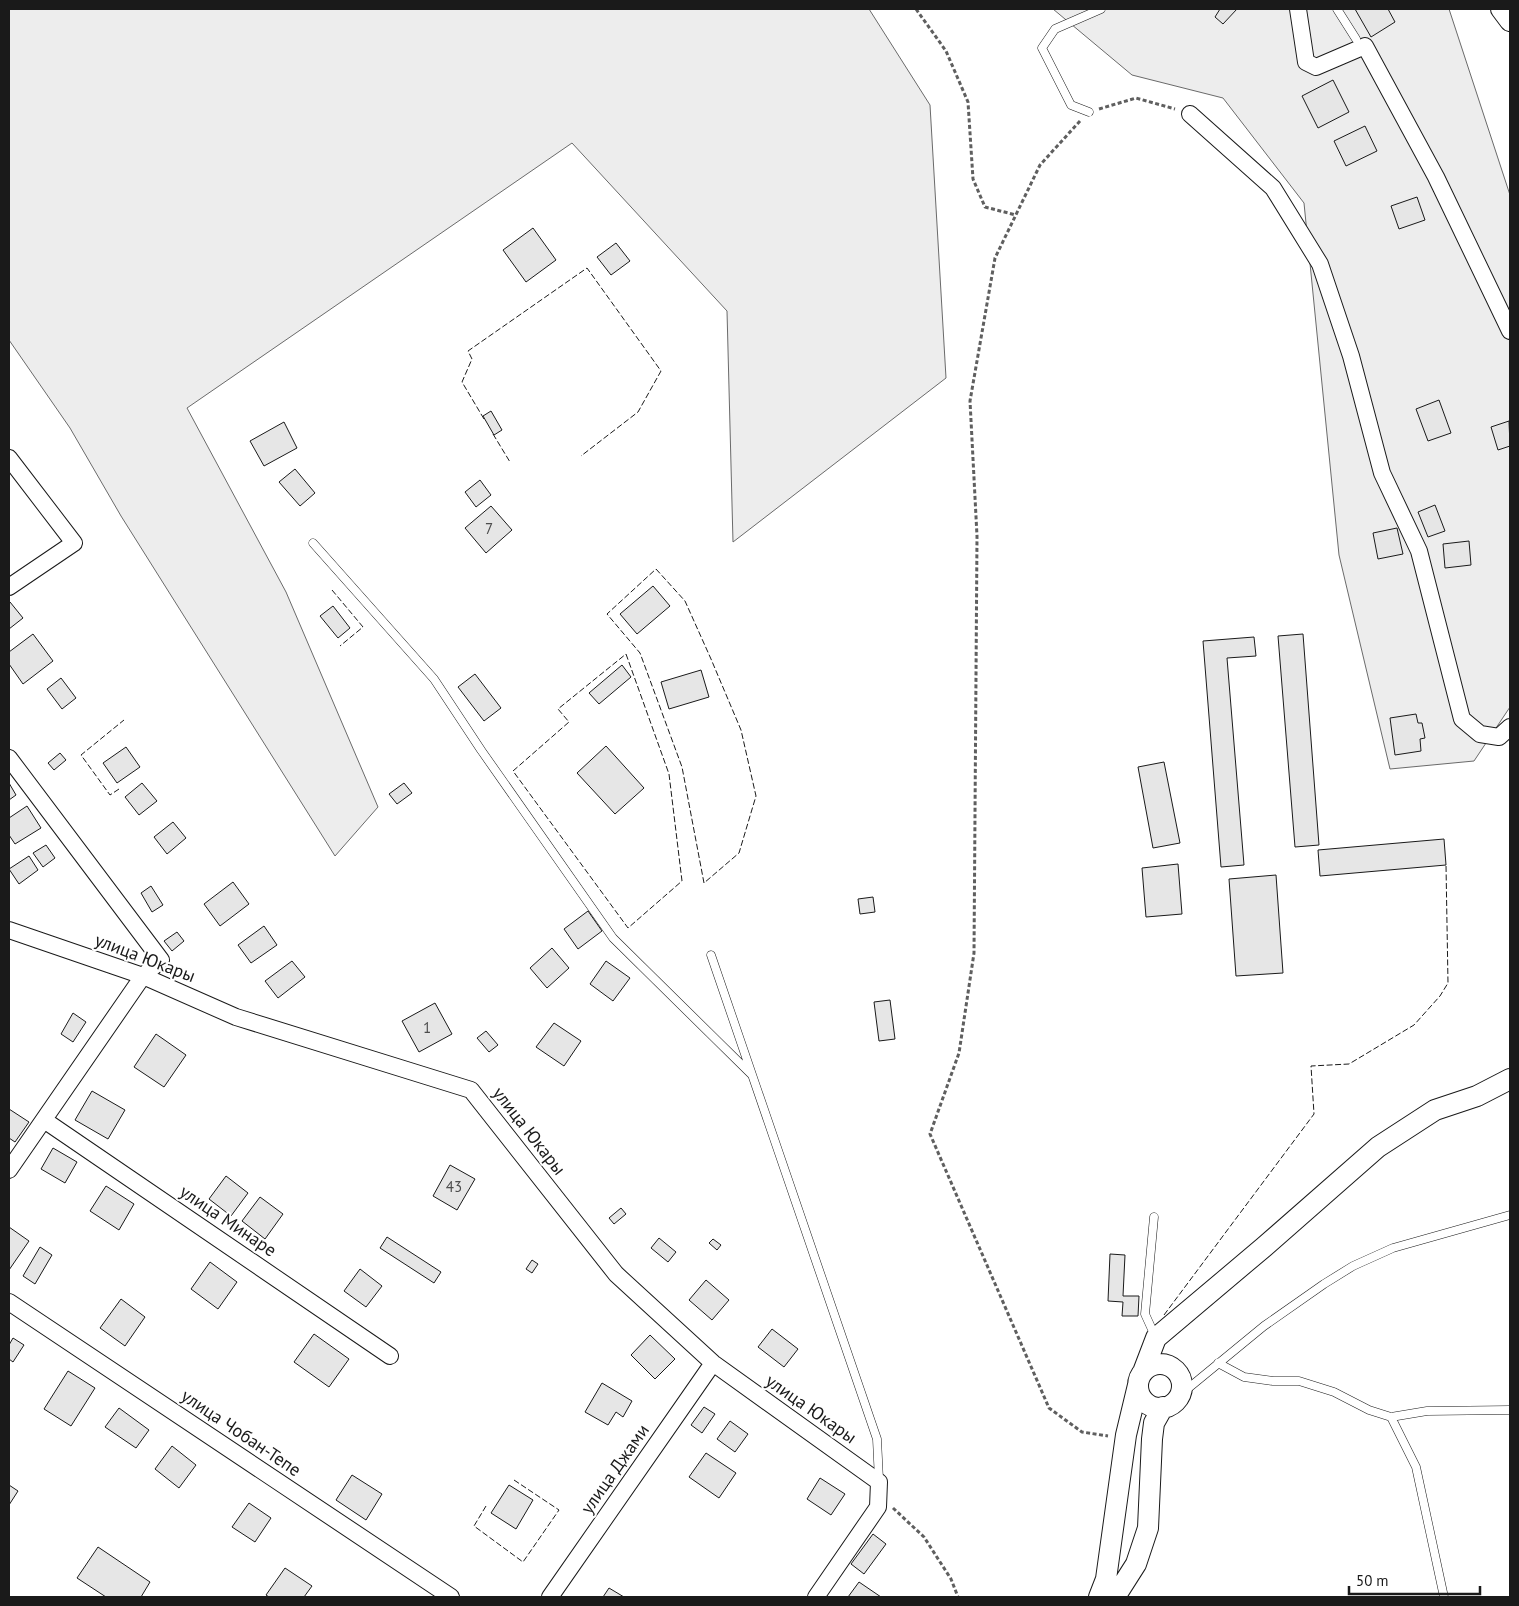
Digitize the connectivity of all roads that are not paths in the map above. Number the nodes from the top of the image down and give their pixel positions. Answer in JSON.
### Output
{"nodes":[{"id":1,"x":1101,"y":9,"type":"edge"},
{"id":2,"x":1298,"y":9,"type":"edge"},
{"id":3,"x":1337,"y":9,"type":"edge"},
{"id":4,"x":1501,"y":9,"type":"edge"},
{"id":5,"x":1510,"y":21,"type":"edge"},
{"id":6,"x":1356,"y":39,"type":"dead end"},
{"id":7,"x":1089,"y":112,"type":"road end"},
{"id":8,"x":1190,"y":114,"type":"road end"},
{"id":9,"x":1510,"y":332,"type":"edge"},
{"id":10,"x":9,"y":458,"type":"edge"},
{"id":11,"x":313,"y":543,"type":"dead end"},
{"id":12,"x":9,"y":587,"type":"edge"},
{"id":13,"x":1510,"y":728,"type":"edge"},
{"id":14,"x":9,"y":758,"type":"edge"},
{"id":15,"x":9,"y":930,"type":"edge"},
{"id":16,"x":711,"y":955,"type":"dead end"},
{"id":17,"x":143,"y":976,"type":"junction"},
{"id":18,"x":752,"y":1075,"type":"junction"},
{"id":19,"x":1510,"y":1079,"type":"edge"},
{"id":20,"x":44,"y":1120,"type":"junction"},
{"id":21,"x":9,"y":1170,"type":"edge"},
{"id":22,"x":1510,"y":1215,"type":"edge"},
{"id":23,"x":1154,"y":1217,"type":"dead end"},
{"id":24,"x":9,"y":1302,"type":"edge"},
{"id":25,"x":1156,"y":1338,"type":"junction"},
{"id":26,"x":390,"y":1356,"type":"dead end"},
{"id":27,"x":1218,"y":1363,"type":"junction"},
{"id":28,"x":713,"y":1364,"type":"junction"},
{"id":29,"x":1179,"y":1374,"type":"junction"},
{"id":30,"x":1141,"y":1379,"type":"junction"},
{"id":31,"x":1180,"y":1394,"type":"junction"},
{"id":32,"x":1162,"y":1407,"type":"junction"},
{"id":33,"x":1510,"y":1410,"type":"edge"},
{"id":34,"x":1392,"y":1417,"type":"junction"},
{"id":35,"x":879,"y":1495,"type":"junction"},
{"id":36,"x":451,"y":1597,"type":"edge"},
{"id":37,"x":550,"y":1597,"type":"edge"},
{"id":38,"x":816,"y":1597,"type":"edge"},
{"id":39,"x":1099,"y":1597,"type":"edge"},
{"id":40,"x":1114,"y":1597,"type":"edge"},
{"id":41,"x":1444,"y":1597,"type":"edge"}],
"edges":[{"from":1,"to":7,"type":"lane"},
{"from":2,"to":9,"type":"street"},
{"from":3,"to":6,"type":"lane"},
{"from":4,"to":5,"type":"street"},
{"from":8,"to":13,"type":"street"},
{"from":10,"to":12,"type":"street"},
{"from":11,"to":18,"type":"lane"},
{"from":14,"to":17,"type":"street"},
{"from":15,"to":17,"type":"street","name":"улица Юкары"},
{"from":16,"to":18,"type":"lane"},
{"from":17,"to":20,"type":"street"},
{"from":17,"to":28,"type":"street","name":"улица Юкары"},
{"from":18,"to":35,"type":"lane"},
{"from":19,"to":25,"type":"street"},
{"from":20,"to":21,"type":"street"},
{"from":20,"to":26,"type":"street","name":"улица Минаре"},
{"from":22,"to":27,"type":"lane"},
{"from":23,"to":25,"type":"lane"},
{"from":24,"to":36,"type":"street","name":"улица Чобан-Тепе"},
{"from":25,"to":29,"type":"street"},
{"from":25,"to":30,"type":"street"},
{"from":27,"to":31,"type":"lane"},
{"from":27,"to":34,"type":"lane"},
{"from":28,"to":35,"type":"street","name":"улица Юкары"},
{"from":28,"to":37,"type":"street","name":"улица Джами"},
{"from":29,"to":30,"type":"street"},
{"from":29,"to":31,"type":"street"},
{"from":30,"to":32,"type":"street"},
{"from":30,"to":39,"type":"street"},
{"from":31,"to":32,"type":"street"},
{"from":32,"to":40,"type":"street"},
{"from":33,"to":34,"type":"lane"},
{"from":34,"to":41,"type":"lane"},
{"from":35,"to":38,"type":"street"}]}
